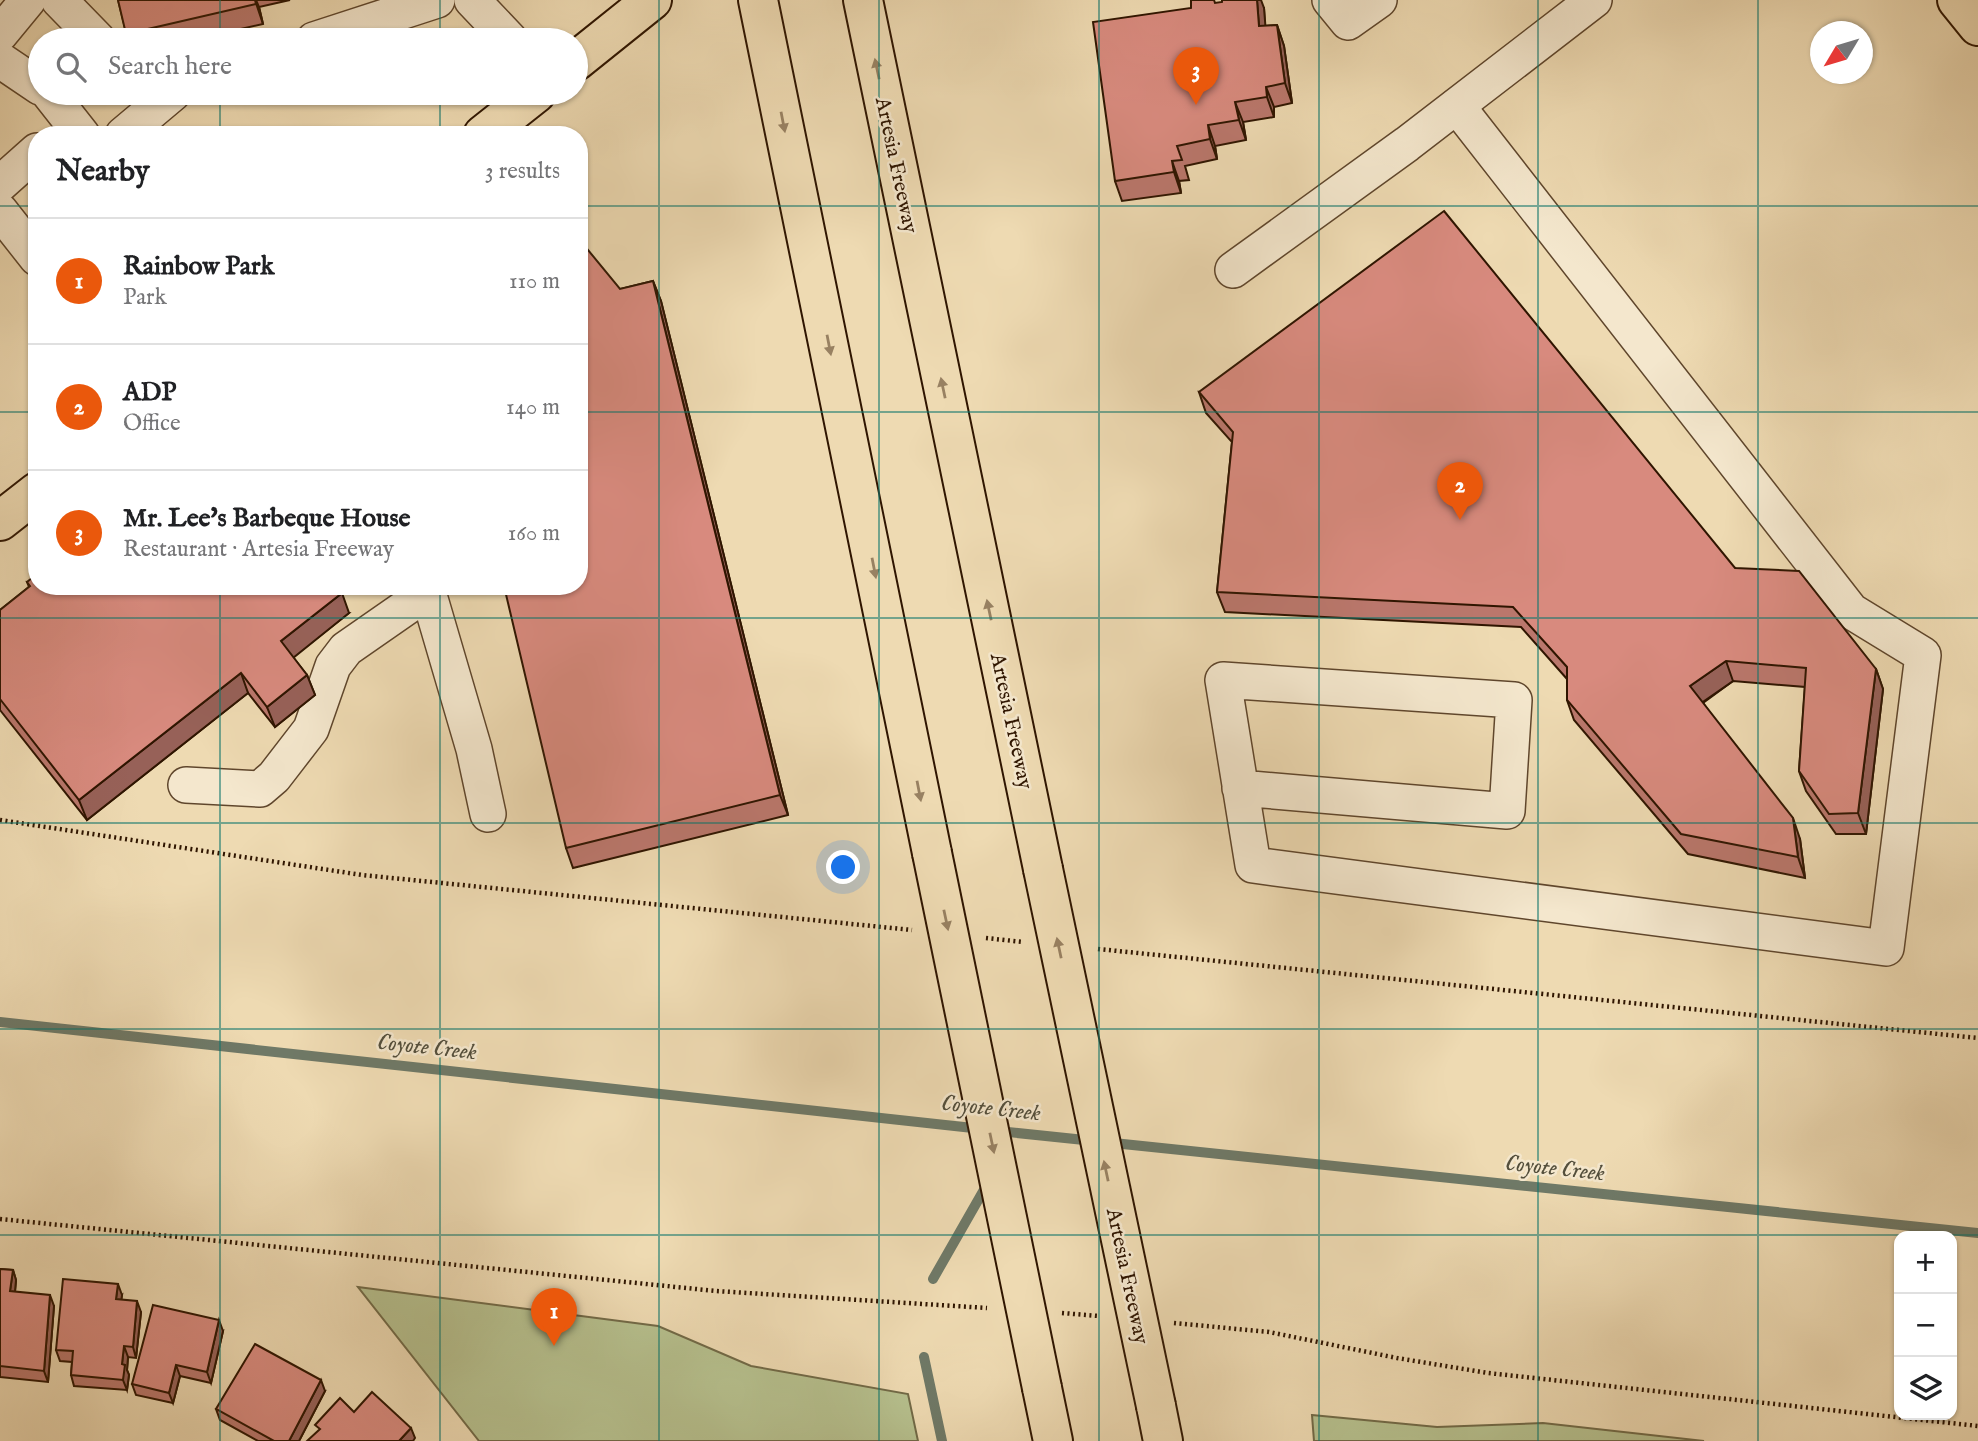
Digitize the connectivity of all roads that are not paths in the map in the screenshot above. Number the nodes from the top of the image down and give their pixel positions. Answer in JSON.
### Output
{"nodes":[{"id":1,"x":28,"y":0,"type":"edge"},
{"id":2,"x":59,"y":0,"type":"edge"},
{"id":3,"x":436,"y":0,"type":"edge"},
{"id":4,"x":652,"y":0,"type":"edge"},
{"id":5,"x":758,"y":0,"type":"edge"},
{"id":6,"x":863,"y":0,"type":"edge"},
{"id":7,"x":1330,"y":0,"type":"edge"},
{"id":8,"x":1379,"y":0,"type":"edge"},
{"id":9,"x":1594,"y":0,"type":"edge"},
{"id":10,"x":1957,"y":0,"type":"edge"},
{"id":11,"x":485,"y":4,"type":"edge"},
{"id":12,"x":1978,"y":26,"type":"edge"},
{"id":13,"x":86,"y":28,"type":"edge"},
{"id":14,"x":351,"y":28,"type":"edge"},
{"id":15,"x":502,"y":28,"type":"edge"},
{"id":16,"x":0,"y":34,"type":"edge"},
{"id":17,"x":588,"y":51,"type":"edge"},
{"id":18,"x":0,"y":60,"type":"edge"},
{"id":19,"x":28,"y":79,"type":"edge"},
{"id":20,"x":56,"y":105,"type":"edge"},
{"id":21,"x":151,"y":105,"type":"edge"},
{"id":22,"x":521,"y":105,"type":"edge"},
{"id":23,"x":1457,"y":106,"type":"junction"},
{"id":24,"x":68,"y":126,"type":"edge"},
{"id":25,"x":132,"y":126,"type":"edge"},
{"id":26,"x":494,"y":126,"type":"edge"},
{"id":27,"x":28,"y":159,"type":"edge"},
{"id":28,"x":0,"y":184,"type":"edge"},
{"id":29,"x":0,"y":211,"type":"edge"},
{"id":30,"x":28,"y":247,"type":"edge"},
{"id":31,"x":1233,"y":270,"type":"dead end"},
{"id":32,"x":28,"y":499,"type":"edge"},
{"id":33,"x":0,"y":521,"type":"edge"},
{"id":34,"x":417,"y":595,"type":"edge"},
{"id":35,"x":427,"y":595,"type":"edge"},
{"id":36,"x":186,"y":785,"type":"dead end"},
{"id":37,"x":1240,"y":788,"type":"junction"},
{"id":38,"x":488,"y":814,"type":"dead end"},
{"id":39,"x":1159,"y":1423,"type":"edge"},
{"id":40,"x":1053,"y":1441,"type":"edge"}],
"edges":[{"from":1,"to":16,"type":"street"},
{"from":2,"to":13,"type":"street"},
{"from":3,"to":14,"type":"street"},
{"from":4,"to":17,"type":"main road"},
{"from":5,"to":40,"type":"main road","one_way":true,"bridge":true},
{"from":39,"to":6,"type":"main road","name":"Artesia Freeway","one_way":true,"bridge":true},
{"from":7,"to":8,"type":"street"},
{"from":9,"to":23,"type":"street"},
{"from":10,"to":12,"type":"main road"},
{"from":11,"to":15,"type":"street"},
{"from":18,"to":19,"type":"street"},
{"from":20,"to":24,"type":"street"},
{"from":21,"to":25,"type":"street"},
{"from":22,"to":26,"type":"main road"},
{"from":23,"to":31,"type":"street"},
{"from":23,"to":37,"type":"street"},
{"from":27,"to":28,"type":"street"},
{"from":29,"to":30,"type":"street"},
{"from":32,"to":33,"type":"main road"},
{"from":34,"to":36,"type":"street"},
{"from":35,"to":38,"type":"street"},
{"from":37,"to":37,"type":"street"}]}
